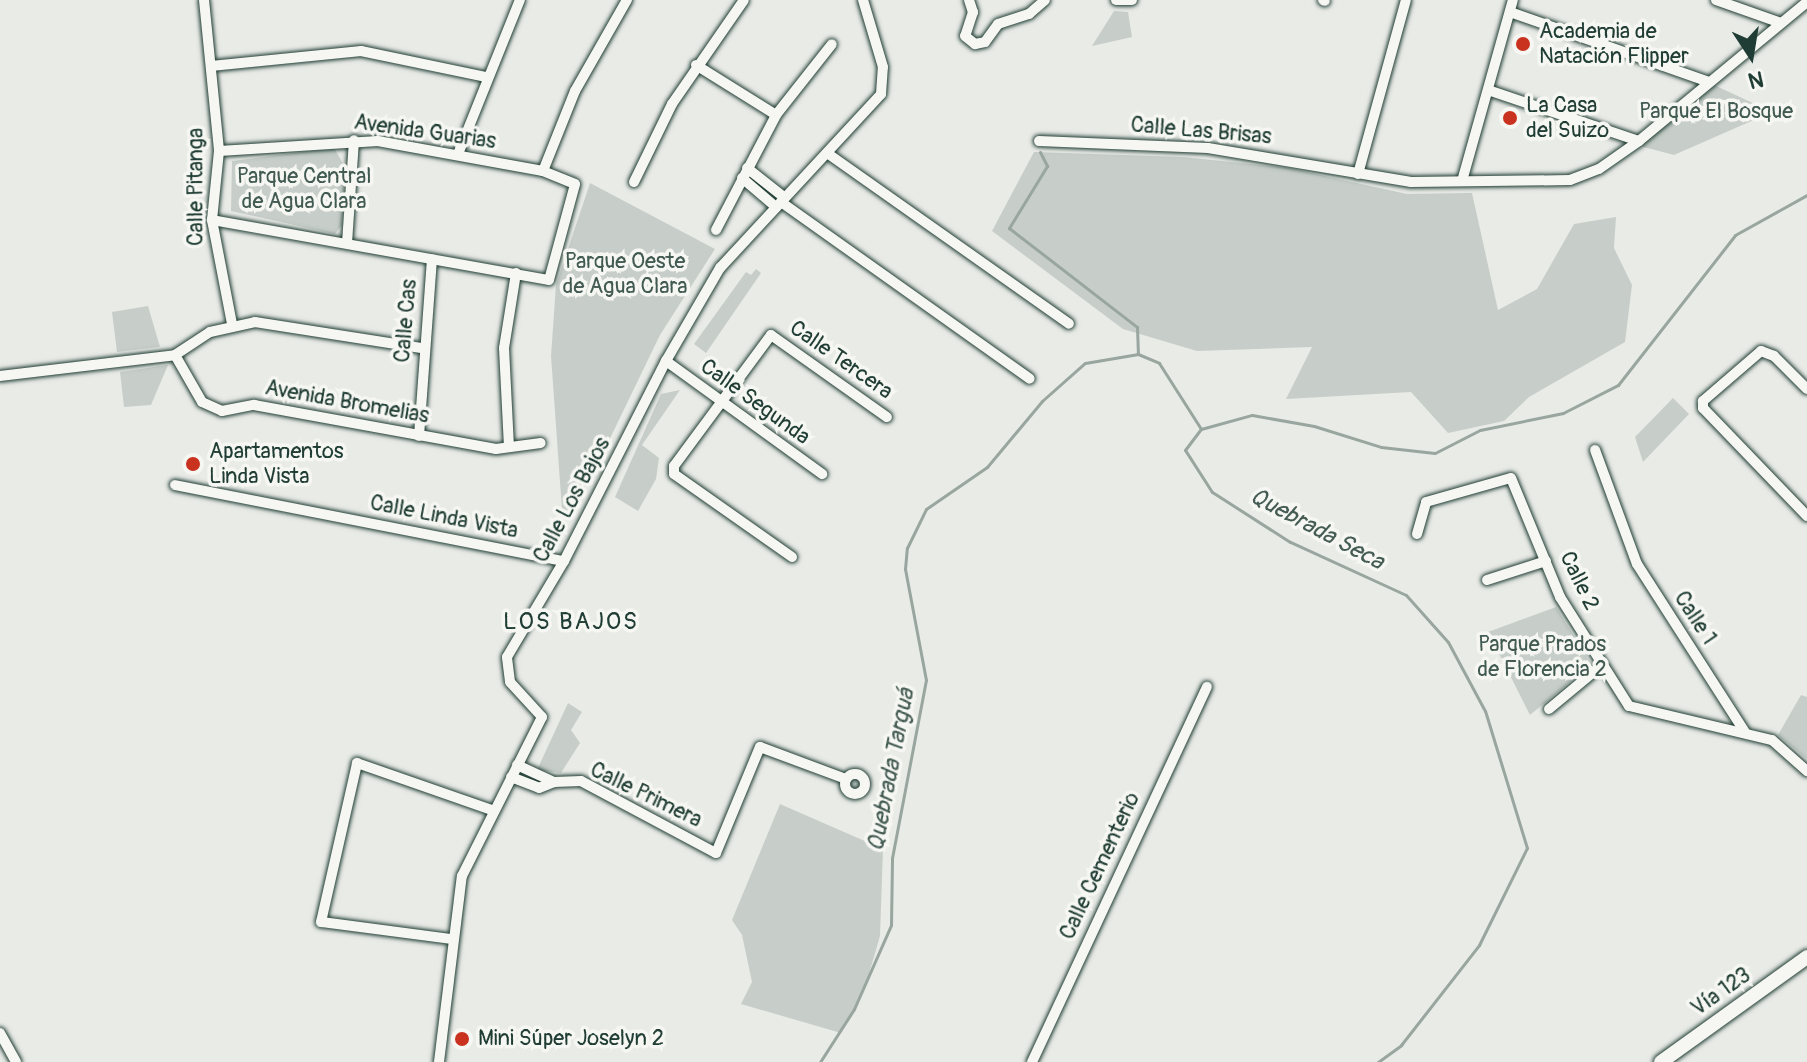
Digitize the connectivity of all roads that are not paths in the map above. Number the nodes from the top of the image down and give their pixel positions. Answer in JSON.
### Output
{"nodes":[{"id":1,"x":204,"y":0,"type":"edge"},
{"id":2,"x":519,"y":0,"type":"edge"},
{"id":3,"x":627,"y":0,"type":"edge"},
{"id":4,"x":744,"y":0,"type":"edge"},
{"id":5,"x":863,"y":0,"type":"edge"},
{"id":6,"x":969,"y":0,"type":"edge"},
{"id":7,"x":1045,"y":0,"type":"edge"},
{"id":8,"x":1116,"y":0,"type":"edge"},
{"id":9,"x":1132,"y":0,"type":"edge"},
{"id":10,"x":1406,"y":0,"type":"edge"},
{"id":11,"x":1513,"y":0,"type":"edge"},
{"id":12,"x":1716,"y":0,"type":"edge"},
{"id":13,"x":1807,"y":2,"type":"edge"},
{"id":14,"x":1510,"y":12,"type":"junction"},
{"id":15,"x":1781,"y":23,"type":"junction"},
{"id":16,"x":832,"y":44,"type":"dead end"},
{"id":17,"x":696,"y":65,"type":"junction"},
{"id":18,"x":211,"y":66,"type":"junction"},
{"id":19,"x":485,"y":77,"type":"junction"},
{"id":20,"x":1709,"y":82,"type":"junction"},
{"id":21,"x":1488,"y":90,"type":"junction"},
{"id":22,"x":776,"y":115,"type":"junction"},
{"id":23,"x":354,"y":140,"type":"junction"},
{"id":24,"x":1039,"y":141,"type":"dead end"},
{"id":25,"x":1639,"y":141,"type":"junction"},
{"id":26,"x":219,"y":151,"type":"junction"},
{"id":27,"x":827,"y":153,"type":"junction"},
{"id":28,"x":458,"y":154,"type":"junction"},
{"id":29,"x":543,"y":171,"type":"junction"},
{"id":30,"x":745,"y":173,"type":"junction"},
{"id":31,"x":1358,"y":174,"type":"junction"},
{"id":32,"x":1462,"y":181,"type":"junction"},
{"id":33,"x":634,"y":182,"type":"dead end"},
{"id":34,"x":781,"y":202,"type":"junction"},
{"id":35,"x":212,"y":220,"type":"junction"},
{"id":36,"x":716,"y":230,"type":"dead end"},
{"id":37,"x":347,"y":243,"type":"junction"},
{"id":38,"x":432,"y":259,"type":"junction"},
{"id":39,"x":516,"y":273,"type":"junction"},
{"id":40,"x":232,"y":324,"type":"junction"},
{"id":41,"x":1069,"y":324,"type":"dead end"},
{"id":42,"x":421,"y":348,"type":"junction"},
{"id":43,"x":175,"y":355,"type":"junction"},
{"id":44,"x":666,"y":361,"type":"junction"},
{"id":45,"x":0,"y":376,"type":"edge"},
{"id":46,"x":1030,"y":379,"type":"dead end"},
{"id":47,"x":1807,"y":389,"type":"edge"},
{"id":48,"x":719,"y":402,"type":"junction"},
{"id":49,"x":887,"y":417,"type":"dead end"},
{"id":50,"x":419,"y":436,"type":"junction"},
{"id":51,"x":541,"y":443,"type":"dead end"},
{"id":52,"x":509,"y":447,"type":"junction"},
{"id":53,"x":1595,"y":450,"type":"dead end"},
{"id":54,"x":822,"y":474,"type":"dead end"},
{"id":55,"x":175,"y":485,"type":"dead end"},
{"id":56,"x":1807,"y":516,"type":"edge"},
{"id":57,"x":1417,"y":534,"type":"dead end"},
{"id":58,"x":792,"y":557,"type":"dead end"},
{"id":59,"x":564,"y":561,"type":"junction"},
{"id":60,"x":1546,"y":561,"type":"junction"},
{"id":61,"x":1487,"y":580,"type":"dead end"},
{"id":62,"x":1602,"y":665,"type":"junction"},
{"id":63,"x":1207,"y":687,"type":"dead end"},
{"id":64,"x":1549,"y":709,"type":"dead end"},
{"id":65,"x":1745,"y":732,"type":"junction"},
{"id":66,"x":517,"y":765,"type":"junction"},
{"id":67,"x":1807,"y":771,"type":"edge"},
{"id":68,"x":511,"y":777,"type":"junction"},
{"id":69,"x":846,"y":779,"type":"dead end"},
{"id":70,"x":554,"y":782,"type":"junction"},
{"id":71,"x":492,"y":810,"type":"junction"},
{"id":72,"x":451,"y":939,"type":"junction"},
{"id":73,"x":1805,"y":963,"type":"edge"},
{"id":74,"x":0,"y":1033,"type":"edge"},
{"id":75,"x":16,"y":1062,"type":"edge"},
{"id":76,"x":439,"y":1062,"type":"edge"},
{"id":77,"x":1032,"y":1062,"type":"edge"},
{"id":78,"x":1661,"y":1062,"type":"edge"}],
"edges":[{"from":1,"to":18,"type":"street","name":"Calle Pitanga"},
{"from":2,"to":19,"type":"street"},
{"from":3,"to":29,"type":"street"},
{"from":4,"to":17,"type":"street"},
{"from":5,"to":27,"type":"street","name":"Calle Los Bajos"},
{"from":6,"to":7,"type":"street"},
{"from":8,"to":9,"type":"street"},
{"from":10,"to":31,"type":"street"},
{"from":11,"to":14,"type":"street"},
{"from":12,"to":15,"type":"street"},
{"from":13,"to":15,"type":"street","name":"Calle Las Brisas"},
{"from":14,"to":20,"type":"street"},
{"from":14,"to":21,"type":"street"},
{"from":15,"to":20,"type":"street","name":"Calle Las Brisas"},
{"from":16,"to":22,"type":"street"},
{"from":17,"to":22,"type":"street"},
{"from":17,"to":33,"type":"street"},
{"from":18,"to":19,"type":"street"},
{"from":18,"to":26,"type":"street","name":"Calle Pitanga"},
{"from":19,"to":28,"type":"street"},
{"from":20,"to":25,"type":"street","name":"Calle Las Brisas"},
{"from":21,"to":25,"type":"street"},
{"from":21,"to":32,"type":"street"},
{"from":22,"to":30,"type":"street"},
{"from":23,"to":26,"type":"street","name":"Avenida Guarias"},
{"from":23,"to":28,"type":"street","name":"Avenida Guarias"},
{"from":23,"to":37,"type":"street"},
{"from":24,"to":31,"type":"street","name":"Calle Las Brisas"},
{"from":25,"to":32,"type":"street","name":"Calle Las Brisas"},
{"from":26,"to":35,"type":"street","name":"Calle Pitanga"},
{"from":27,"to":34,"type":"street","name":"Calle Los Bajos"},
{"from":27,"to":41,"type":"street"},
{"from":28,"to":29,"type":"street","name":"Avenida Guarias"},
{"from":29,"to":39,"type":"street","name":"Avenida Guarias"},
{"from":30,"to":34,"type":"street"},
{"from":30,"to":36,"type":"street"},
{"from":31,"to":32,"type":"street","name":"Calle Las Brisas"},
{"from":34,"to":44,"type":"street","name":"Calle Los Bajos"},
{"from":34,"to":46,"type":"street"},
{"from":35,"to":37,"type":"street"},
{"from":35,"to":40,"type":"street","name":"Calle Pitanga"},
{"from":37,"to":38,"type":"street"},
{"from":38,"to":39,"type":"street"},
{"from":38,"to":42,"type":"street","name":"Calle Cas"},
{"from":39,"to":52,"type":"street"},
{"from":40,"to":42,"type":"street"},
{"from":40,"to":43,"type":"street"},
{"from":42,"to":50,"type":"street","name":"Calle Cas"},
{"from":43,"to":45,"type":"street"},
{"from":43,"to":50,"type":"street","name":"Avenida Bromelias"},
{"from":44,"to":48,"type":"street","name":"Calle Segunda"},
{"from":44,"to":59,"type":"street","name":"Calle Los Bajos"},
{"from":47,"to":56,"type":"street"},
{"from":48,"to":49,"type":"street","name":"Calle Tercera"},
{"from":48,"to":54,"type":"street","name":"Calle Segunda"},
{"from":48,"to":58,"type":"street"},
{"from":50,"to":52,"type":"street","name":"Avenida Bromelias"},
{"from":51,"to":52,"type":"street","name":"Avenida Bromelias"},
{"from":53,"to":65,"type":"street","name":"Calle 1"},
{"from":55,"to":59,"type":"street","name":"Calle Linda Vista"},
{"from":57,"to":60,"type":"street","name":"Calle 2"},
{"from":59,"to":66,"type":"street","name":"Calle Los Bajos"},
{"from":60,"to":61,"type":"street"},
{"from":60,"to":62,"type":"street","name":"Calle 2"},
{"from":62,"to":64,"type":"street"},
{"from":62,"to":65,"type":"street","name":"Calle 2"},
{"from":63,"to":77,"type":"street","name":"Calle Cementerio"},
{"from":65,"to":67,"type":"street"},
{"from":66,"to":68,"type":"street","name":"Calle Los Bajos"},
{"from":66,"to":70,"type":"street"},
{"from":68,"to":70,"type":"street","name":"Calle Primera"},
{"from":68,"to":71,"type":"street","name":"Calle Los Bajos"},
{"from":69,"to":70,"type":"street","name":"Calle Primera"},
{"from":71,"to":72,"type":"street","name":"Calle Los Bajos"},
{"from":71,"to":72,"type":"street"},
{"from":72,"to":76,"type":"street","name":"Calle Los Bajos"},
{"from":73,"to":78,"type":"main road","name":"Vía 123"},
{"from":74,"to":75,"type":"street"}]}
